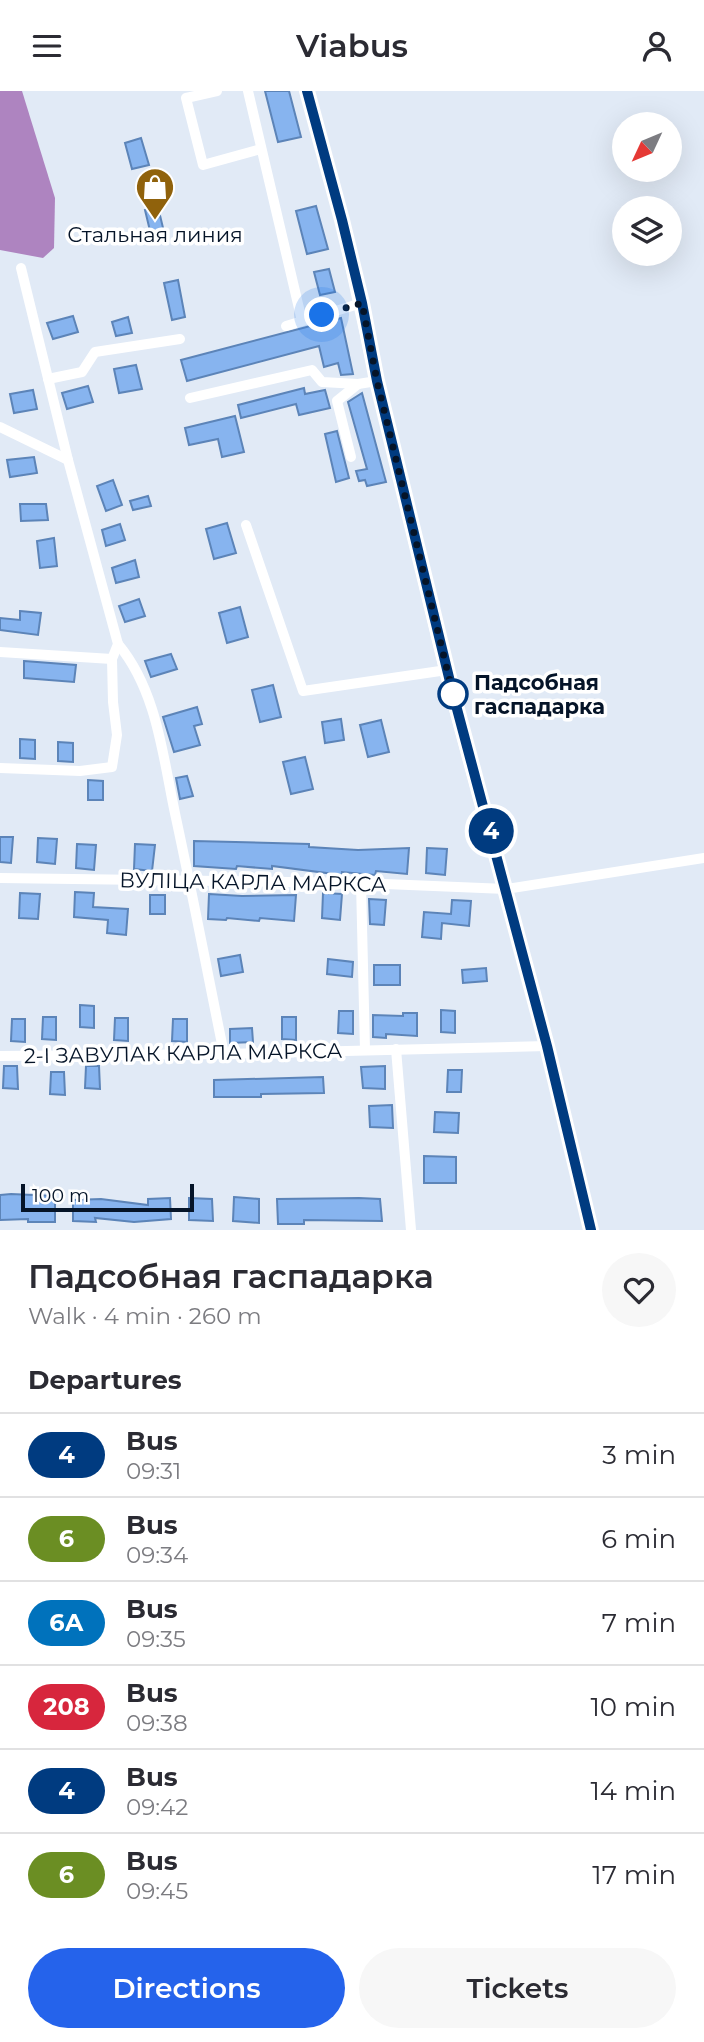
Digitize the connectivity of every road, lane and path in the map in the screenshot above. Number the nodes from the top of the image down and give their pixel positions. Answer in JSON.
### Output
{"nodes":[{"id":1,"x":217,"y":91,"type":"edge"},
{"id":2,"x":247,"y":91,"type":"edge"},
{"id":3,"x":307,"y":91,"type":"edge"},
{"id":4,"x":261,"y":149,"type":"junction"},
{"id":5,"x":21,"y":268,"type":"dead end"},
{"id":6,"x":362,"y":303,"type":"junction"},
{"id":7,"x":302,"y":321,"type":"junction"},
{"id":8,"x":286,"y":326,"type":"dead end"},
{"id":9,"x":180,"y":339,"type":"dead end"},
{"id":10,"x":48,"y":379,"type":"junction"},
{"id":11,"x":377,"y":381,"type":"junction"},
{"id":12,"x":358,"y":384,"type":"junction"},
{"id":13,"x":190,"y":398,"type":"dead end"},
{"id":14,"x":0,"y":427,"type":"edge"},
{"id":15,"x":351,"y":457,"type":"dead end"},
{"id":16,"x":68,"y":460,"type":"junction"},
{"id":17,"x":246,"y":524,"type":"dead end"},
{"id":18,"x":118,"y":644,"type":"junction"},
{"id":19,"x":0,"y":652,"type":"edge"},
{"id":20,"x":112,"y":659,"type":"junction"},
{"id":21,"x":447,"y":670,"type":"junction"},
{"id":22,"x":0,"y":768,"type":"edge"},
{"id":23,"x":704,"y":858,"type":"edge"},
{"id":24,"x":0,"y":878,"type":"edge"},
{"id":25,"x":190,"y":881,"type":"junction"},
{"id":26,"x":361,"y":883,"type":"junction"},
{"id":27,"x":506,"y":889,"type":"junction"},
{"id":28,"x":547,"y":1046,"type":"junction"},
{"id":29,"x":396,"y":1049,"type":"junction"},
{"id":30,"x":365,"y":1050,"type":"junction"},
{"id":31,"x":224,"y":1054,"type":"junction"},
{"id":32,"x":0,"y":1056,"type":"edge"},
{"id":33,"x":411,"y":1230,"type":"edge"},
{"id":34,"x":591,"y":1230,"type":"edge"}],
"edges":[{"from":1,"to":4,"type":"street"},
{"from":2,"to":4,"type":"street"},
{"from":3,"to":6,"type":"main road"},
{"from":4,"to":7,"type":"street"},
{"from":5,"to":10,"type":"street"},
{"from":6,"to":7,"type":"street"},
{"from":6,"to":11,"type":"main road"},
{"from":7,"to":8,"type":"street"},
{"from":9,"to":10,"type":"street"},
{"from":10,"to":16,"type":"street"},
{"from":11,"to":12,"type":"street"},
{"from":11,"to":21,"type":"main road"},
{"from":12,"to":13,"type":"street"},
{"from":12,"to":15,"type":"street"},
{"from":14,"to":16,"type":"street"},
{"from":16,"to":18,"type":"street"},
{"from":17,"to":21,"type":"street"},
{"from":18,"to":20,"type":"street"},
{"from":18,"to":25,"type":"street"},
{"from":19,"to":20,"type":"street"},
{"from":20,"to":22,"type":"street"},
{"from":21,"to":27,"type":"main road"},
{"from":23,"to":27,"type":"street","name":"ВУЛІЦА КАРЛА МАРКСА"},
{"from":24,"to":25,"type":"street","name":"ВУЛІЦА КАРЛА МАРКСА"},
{"from":25,"to":26,"type":"street","name":"ВУЛІЦА КАРЛА МАРКСА"},
{"from":25,"to":31,"type":"street"},
{"from":26,"to":27,"type":"street","name":"ВУЛІЦА КАРЛА МАРКСА"},
{"from":26,"to":30,"type":"street","name":"2-І ЗАВУЛАК КАРЛА МАРКСА"},
{"from":27,"to":28,"type":"main road"},
{"from":28,"to":29,"type":"street","name":"2-І ЗАВУЛАК КАРЛА МАРКСА"},
{"from":28,"to":34,"type":"main road"},
{"from":29,"to":30,"type":"street","name":"2-І ЗАВУЛАК КАРЛА МАРКСА"},
{"from":29,"to":33,"type":"street"},
{"from":30,"to":31,"type":"street","name":"2-І ЗАВУЛАК КАРЛА МАРКСА"},
{"from":31,"to":32,"type":"street","name":"2-І ЗАВУЛАК КАРЛА МАРКСА"}]}
